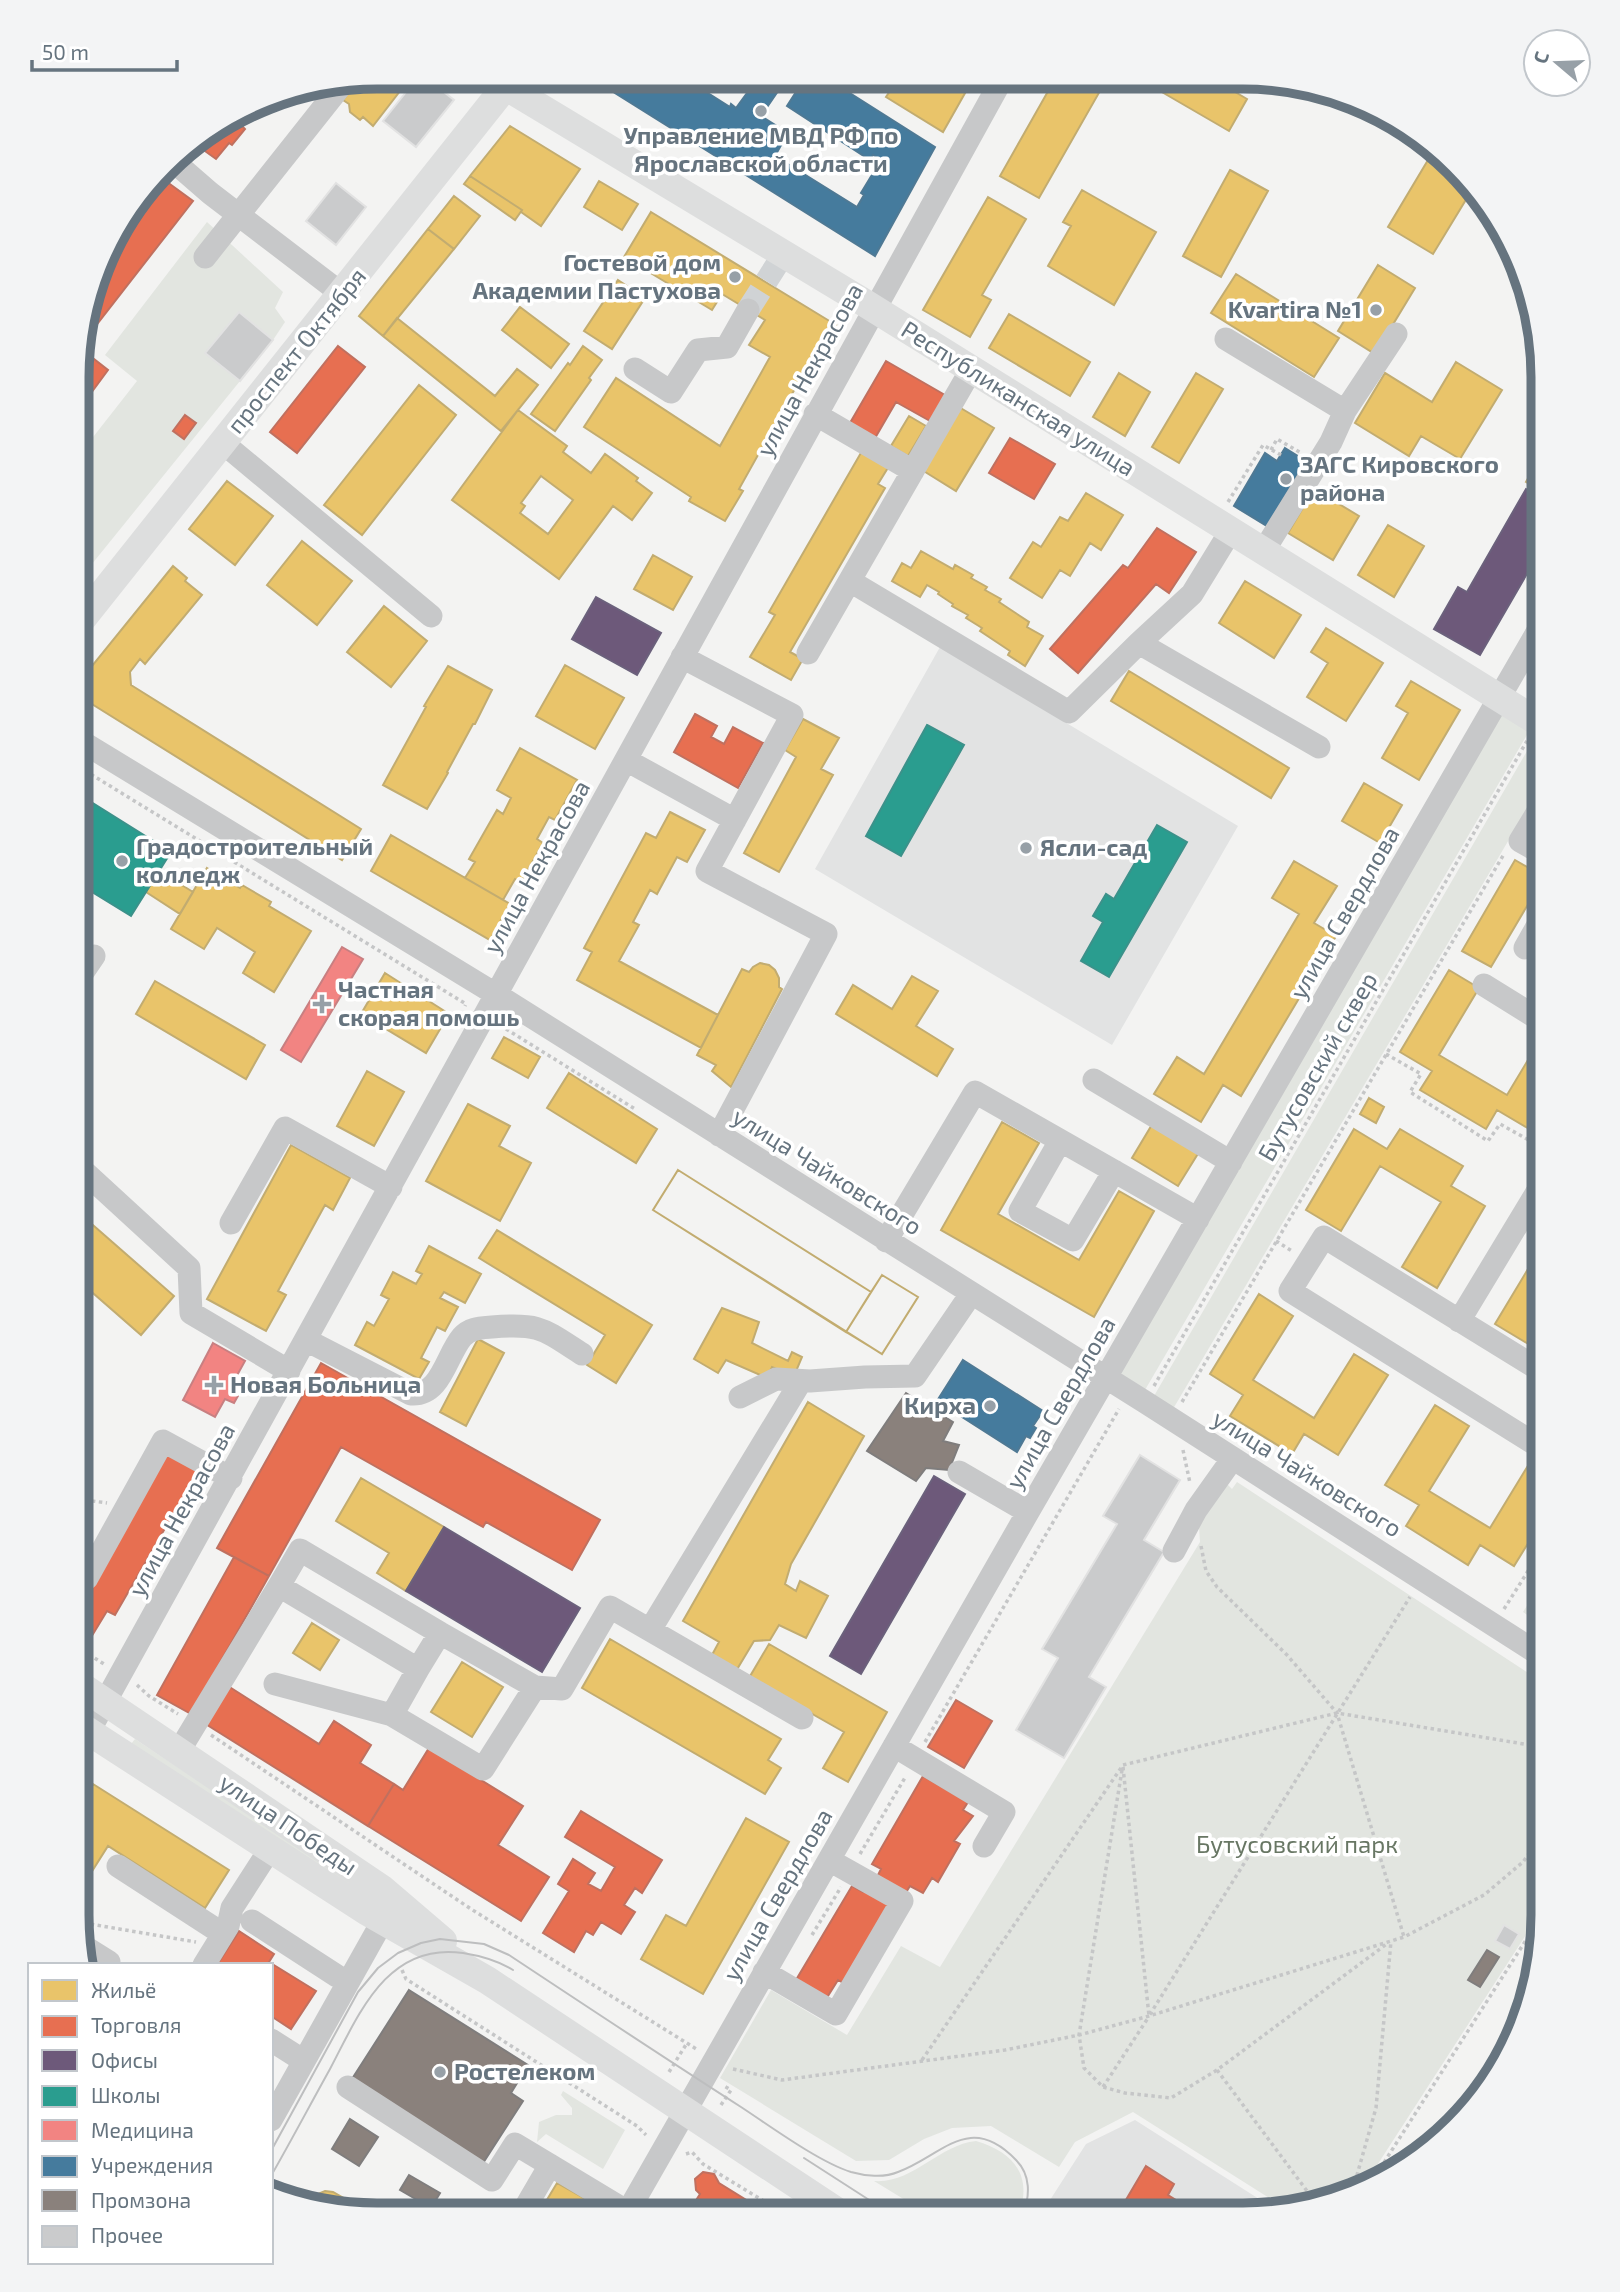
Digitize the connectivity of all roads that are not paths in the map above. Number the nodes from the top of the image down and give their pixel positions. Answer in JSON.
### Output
{"nodes":[{"id":1,"x":497,"y":89,"type":"edge"},
{"id":2,"x":516,"y":89,"type":"edge"},
{"id":3,"x":996,"y":89,"type":"edge"},
{"id":4,"x":335,"y":93,"type":"edge"},
{"id":5,"x":181,"y":167,"type":"edge"},
{"id":6,"x":238,"y":215,"type":"junction"},
{"id":7,"x":205,"y":257,"type":"dead end"},
{"id":8,"x":342,"y":294,"type":"junction"},
{"id":9,"x":873,"y":309,"type":"junction"},
{"id":10,"x":748,"y":310,"type":"tunnel mouth"},
{"id":11,"x":1396,"y":334,"type":"dead end"},
{"id":12,"x":1226,"y":339,"type":"dead end"},
{"id":13,"x":635,"y":369,"type":"dead end"},
{"id":14,"x":971,"y":370,"type":"junction"},
{"id":15,"x":1345,"y":411,"type":"junction"},
{"id":16,"x":815,"y":414,"type":"junction"},
{"id":17,"x":223,"y":443,"type":"junction"},
{"id":18,"x":913,"y":471,"type":"junction"},
{"id":19,"x":1223,"y":527,"type":"junction"},
{"id":20,"x":1263,"y":552,"type":"junction"},
{"id":21,"x":850,"y":581,"type":"junction"},
{"id":22,"x":89,"y":610,"type":"edge"},
{"id":23,"x":431,"y":616,"type":"dead end"},
{"id":24,"x":1139,"y":643,"type":"junction"},
{"id":25,"x":1531,"y":643,"type":"edge"},
{"id":26,"x":807,"y":653,"type":"dead end"},
{"id":27,"x":682,"y":657,"type":"junction"},
{"id":28,"x":1500,"y":698,"type":"junction"},
{"id":29,"x":1531,"y":728,"type":"edge"},
{"id":30,"x":89,"y":746,"type":"edge"},
{"id":31,"x":1318,"y":747,"type":"dead end"},
{"id":32,"x":626,"y":760,"type":"junction"},
{"id":33,"x":735,"y":820,"type":"junction"},
{"id":34,"x":1531,"y":823,"type":"edge"},
{"id":35,"x":1531,"y":847,"type":"edge"},
{"id":36,"x":1531,"y":937,"type":"edge"},
{"id":37,"x":1525,"y":948,"type":"dead end"},
{"id":38,"x":94,"y":956,"type":"dead end"},
{"id":39,"x":89,"y":963,"type":"edge"},
{"id":40,"x":1484,"y":985,"type":"dead end"},
{"id":41,"x":497,"y":995,"type":"junction"},
{"id":42,"x":1531,"y":1015,"type":"edge"},
{"id":43,"x":1094,"y":1080,"type":"dead end"},
{"id":44,"x":719,"y":1135,"type":"junction"},
{"id":45,"x":1060,"y":1140,"type":"junction"},
{"id":46,"x":1231,"y":1162,"type":"junction"},
{"id":47,"x":1114,"y":1171,"type":"junction"},
{"id":48,"x":89,"y":1176,"type":"edge"},
{"id":49,"x":391,"y":1186,"type":"junction"},
{"id":50,"x":1531,"y":1202,"type":"edge"},
{"id":51,"x":1198,"y":1219,"type":"junction"},
{"id":52,"x":231,"y":1223,"type":"dead end"},
{"id":53,"x":886,"y":1241,"type":"junction"},
{"id":54,"x":971,"y":1294,"type":"junction"},
{"id":55,"x":1459,"y":1321,"type":"junction"},
{"id":56,"x":306,"y":1340,"type":"junction"},
{"id":57,"x":582,"y":1354,"type":"dead end"},
{"id":58,"x":1531,"y":1365,"type":"edge"},
{"id":59,"x":289,"y":1371,"type":"junction"},
{"id":60,"x":1106,"y":1377,"type":"junction"},
{"id":61,"x":802,"y":1381,"type":"junction"},
{"id":62,"x":740,"y":1397,"type":"dead end"},
{"id":63,"x":1531,"y":1442,"type":"edge"},
{"id":64,"x":1233,"y":1458,"type":"junction"},
{"id":65,"x":959,"y":1472,"type":"dead end"},
{"id":66,"x":230,"y":1478,"type":"junction"},
{"id":67,"x":1028,"y":1512,"type":"junction"},
{"id":68,"x":1174,"y":1551,"type":"dead end"},
{"id":69,"x":89,"y":1574,"type":"edge"},
{"id":70,"x":279,"y":1586,"type":"junction"},
{"id":71,"x":650,"y":1630,"type":"junction"},
{"id":72,"x":440,"y":1633,"type":"junction"},
{"id":73,"x":1531,"y":1649,"type":"edge"},
{"id":74,"x":418,"y":1669,"type":"junction"},
{"id":75,"x":275,"y":1684,"type":"dead end"},
{"id":76,"x":535,"y":1687,"type":"junction"},
{"id":77,"x":89,"y":1691,"type":"edge"},
{"id":78,"x":107,"y":1702,"type":"junction"},
{"id":79,"x":392,"y":1715,"type":"junction"},
{"id":80,"x":802,"y":1718,"type":"dead end"},
{"id":81,"x":89,"y":1726,"type":"edge"},
{"id":82,"x":89,"y":1741,"type":"edge"},
{"id":83,"x":894,"y":1746,"type":"junction"},
{"id":84,"x":179,"y":1751,"type":"junction"},
{"id":85,"x":984,"y":1846,"type":"dead end"},
{"id":86,"x":270,"y":1849,"type":"junction"},
{"id":87,"x":829,"y":1860,"type":"junction"},
{"id":88,"x":118,"y":1866,"type":"dead end"},
{"id":89,"x":388,"y":1910,"type":"junction"},
{"id":90,"x":252,"y":1921,"type":"dead end"},
{"id":91,"x":220,"y":1939,"type":"junction"},
{"id":92,"x":92,"y":1951,"type":"edge"},
{"id":93,"x":363,"y":1955,"type":"junction"},
{"id":94,"x":109,"y":1963,"type":"edge"},
{"id":95,"x":205,"y":1963,"type":"edge"},
{"id":96,"x":764,"y":1972,"type":"junction"},
{"id":97,"x":337,"y":1976,"type":"junction"},
{"id":98,"x":273,"y":2041,"type":"edge"},
{"id":99,"x":299,"y":2057,"type":"junction"},
{"id":100,"x":348,"y":2087,"type":"dead end"},
{"id":101,"x":684,"y":2110,"type":"junction"},
{"id":102,"x":273,"y":2116,"type":"edge"},
{"id":103,"x":550,"y":2165,"type":"junction"},
{"id":104,"x":528,"y":2203,"type":"edge"},
{"id":105,"x":612,"y":2203,"type":"edge"},
{"id":106,"x":632,"y":2203,"type":"edge"},
{"id":107,"x":824,"y":2203,"type":"edge"}],
"edges":[{"from":1,"to":8,"type":"main road","name":"проспект Октября"},
{"from":2,"to":9,"type":"main road","name":"Республиканская улица"},
{"from":3,"to":9,"type":"street","name":"улица Некрасова"},
{"from":4,"to":6,"type":"street"},
{"from":5,"to":6,"type":"street"},
{"from":6,"to":7,"type":"street"},
{"from":6,"to":8,"type":"street"},
{"from":8,"to":17,"type":"main road","name":"проспект Октября"},
{"from":9,"to":14,"type":"main road","name":"Республиканская улица"},
{"from":9,"to":16,"type":"street","name":"улица Некрасова"},
{"from":10,"to":13,"type":"street"},
{"from":11,"to":15,"type":"street"},
{"from":12,"to":15,"type":"street"},
{"from":14,"to":18,"type":"street"},
{"from":14,"to":19,"type":"main road","name":"Республиканская улица"},
{"from":15,"to":20,"type":"street"},
{"from":16,"to":18,"type":"street"},
{"from":16,"to":27,"type":"street","name":"улица Некрасова"},
{"from":17,"to":22,"type":"main road","name":"проспект Октября"},
{"from":17,"to":23,"type":"street"},
{"from":18,"to":21,"type":"street"},
{"from":19,"to":20,"type":"main road","name":"Республиканская улица"},
{"from":19,"to":24,"type":"street"},
{"from":20,"to":28,"type":"main road","name":"Республиканская улица"},
{"from":21,"to":24,"type":"street"},
{"from":21,"to":26,"type":"street"},
{"from":24,"to":31,"type":"street"},
{"from":25,"to":28,"type":"street","name":"улица Свердлова"},
{"from":27,"to":32,"type":"street","name":"улица Некрасова"},
{"from":27,"to":33,"type":"street"},
{"from":28,"to":29,"type":"main road","name":"Республиканская улица"},
{"from":28,"to":46,"type":"street","name":"улица Свердлова"},
{"from":30,"to":41,"type":"street","name":"улица Чайковского"},
{"from":32,"to":33,"type":"street"},
{"from":32,"to":41,"type":"street","name":"улица Некрасова"},
{"from":33,"to":44,"type":"street"},
{"from":34,"to":35,"type":"street"},
{"from":36,"to":37,"type":"street"},
{"from":38,"to":39,"type":"street"},
{"from":40,"to":42,"type":"street"},
{"from":41,"to":44,"type":"street","name":"улица Чайковского"},
{"from":41,"to":49,"type":"street","name":"улица Некрасова"},
{"from":43,"to":46,"type":"street"},
{"from":44,"to":53,"type":"street","name":"улица Чайковского"},
{"from":45,"to":47,"type":"street"},
{"from":45,"to":47,"type":"street"},
{"from":45,"to":53,"type":"street"},
{"from":46,"to":51,"type":"street","name":"улица Свердлова"},
{"from":47,"to":51,"type":"street"},
{"from":48,"to":59,"type":"street"},
{"from":49,"to":52,"type":"street"},
{"from":49,"to":56,"type":"street","name":"улица Некрасова"},
{"from":50,"to":55,"type":"street"},
{"from":51,"to":60,"type":"street","name":"улица Свердлова"},
{"from":53,"to":54,"type":"street","name":"улица Чайковского"},
{"from":54,"to":60,"type":"street","name":"улица Чайковского"},
{"from":54,"to":61,"type":"street"},
{"from":55,"to":58,"type":"street"},
{"from":55,"to":63,"type":"street"},
{"from":56,"to":57,"type":"street"},
{"from":56,"to":59,"type":"street","name":"улица Некрасова"},
{"from":59,"to":66,"type":"street","name":"улица Некрасова"},
{"from":60,"to":64,"type":"street","name":"улица Чайковского"},
{"from":60,"to":67,"type":"street","name":"улица Свердлова"},
{"from":61,"to":62,"type":"street"},
{"from":61,"to":71,"type":"street"},
{"from":64,"to":68,"type":"street"},
{"from":64,"to":73,"type":"street","name":"улица Чайковского"},
{"from":65,"to":67,"type":"street"},
{"from":66,"to":69,"type":"street"},
{"from":66,"to":78,"type":"street","name":"улица Некрасова"},
{"from":67,"to":83,"type":"street","name":"улица Свердлова"},
{"from":70,"to":72,"type":"street"},
{"from":70,"to":74,"type":"street"},
{"from":70,"to":84,"type":"street"},
{"from":71,"to":76,"type":"street"},
{"from":71,"to":80,"type":"street"},
{"from":72,"to":74,"type":"street"},
{"from":72,"to":76,"type":"street"},
{"from":74,"to":79,"type":"street"},
{"from":75,"to":79,"type":"street"},
{"from":76,"to":79,"type":"street"},
{"from":77,"to":78,"type":"main road","name":"улица Победы"},
{"from":78,"to":81,"type":"street","name":"улица Некрасова"},
{"from":78,"to":84,"type":"main road","name":"улица Победы"},
{"from":82,"to":86,"type":"main road","name":"улица Победы"},
{"from":83,"to":85,"type":"street"},
{"from":83,"to":87,"type":"street","name":"улица Свердлова"},
{"from":84,"to":89,"type":"main road","name":"улица Победы"},
{"from":86,"to":89,"type":"main road","name":"улица Победы"},
{"from":86,"to":91,"type":"street"},
{"from":87,"to":96,"type":"street","name":"улица Свердлова"},
{"from":87,"to":96,"type":"street"},
{"from":88,"to":91,"type":"street"},
{"from":89,"to":93,"type":"street"},
{"from":89,"to":101,"type":"main road","name":"улица Победы"},
{"from":90,"to":97,"type":"street"},
{"from":91,"to":95,"type":"street"},
{"from":92,"to":94,"type":"street"},
{"from":93,"to":97,"type":"street"},
{"from":93,"to":99,"type":"street"},
{"from":96,"to":101,"type":"street","name":"улица Свердлова"},
{"from":97,"to":99,"type":"street"},
{"from":98,"to":99,"type":"street"},
{"from":99,"to":102,"type":"street"},
{"from":100,"to":103,"type":"street"},
{"from":101,"to":106,"type":"street","name":"улица Свердлова"},
{"from":101,"to":107,"type":"main road","name":"улица Победы"},
{"from":103,"to":104,"type":"street"},
{"from":103,"to":105,"type":"street"}]}
